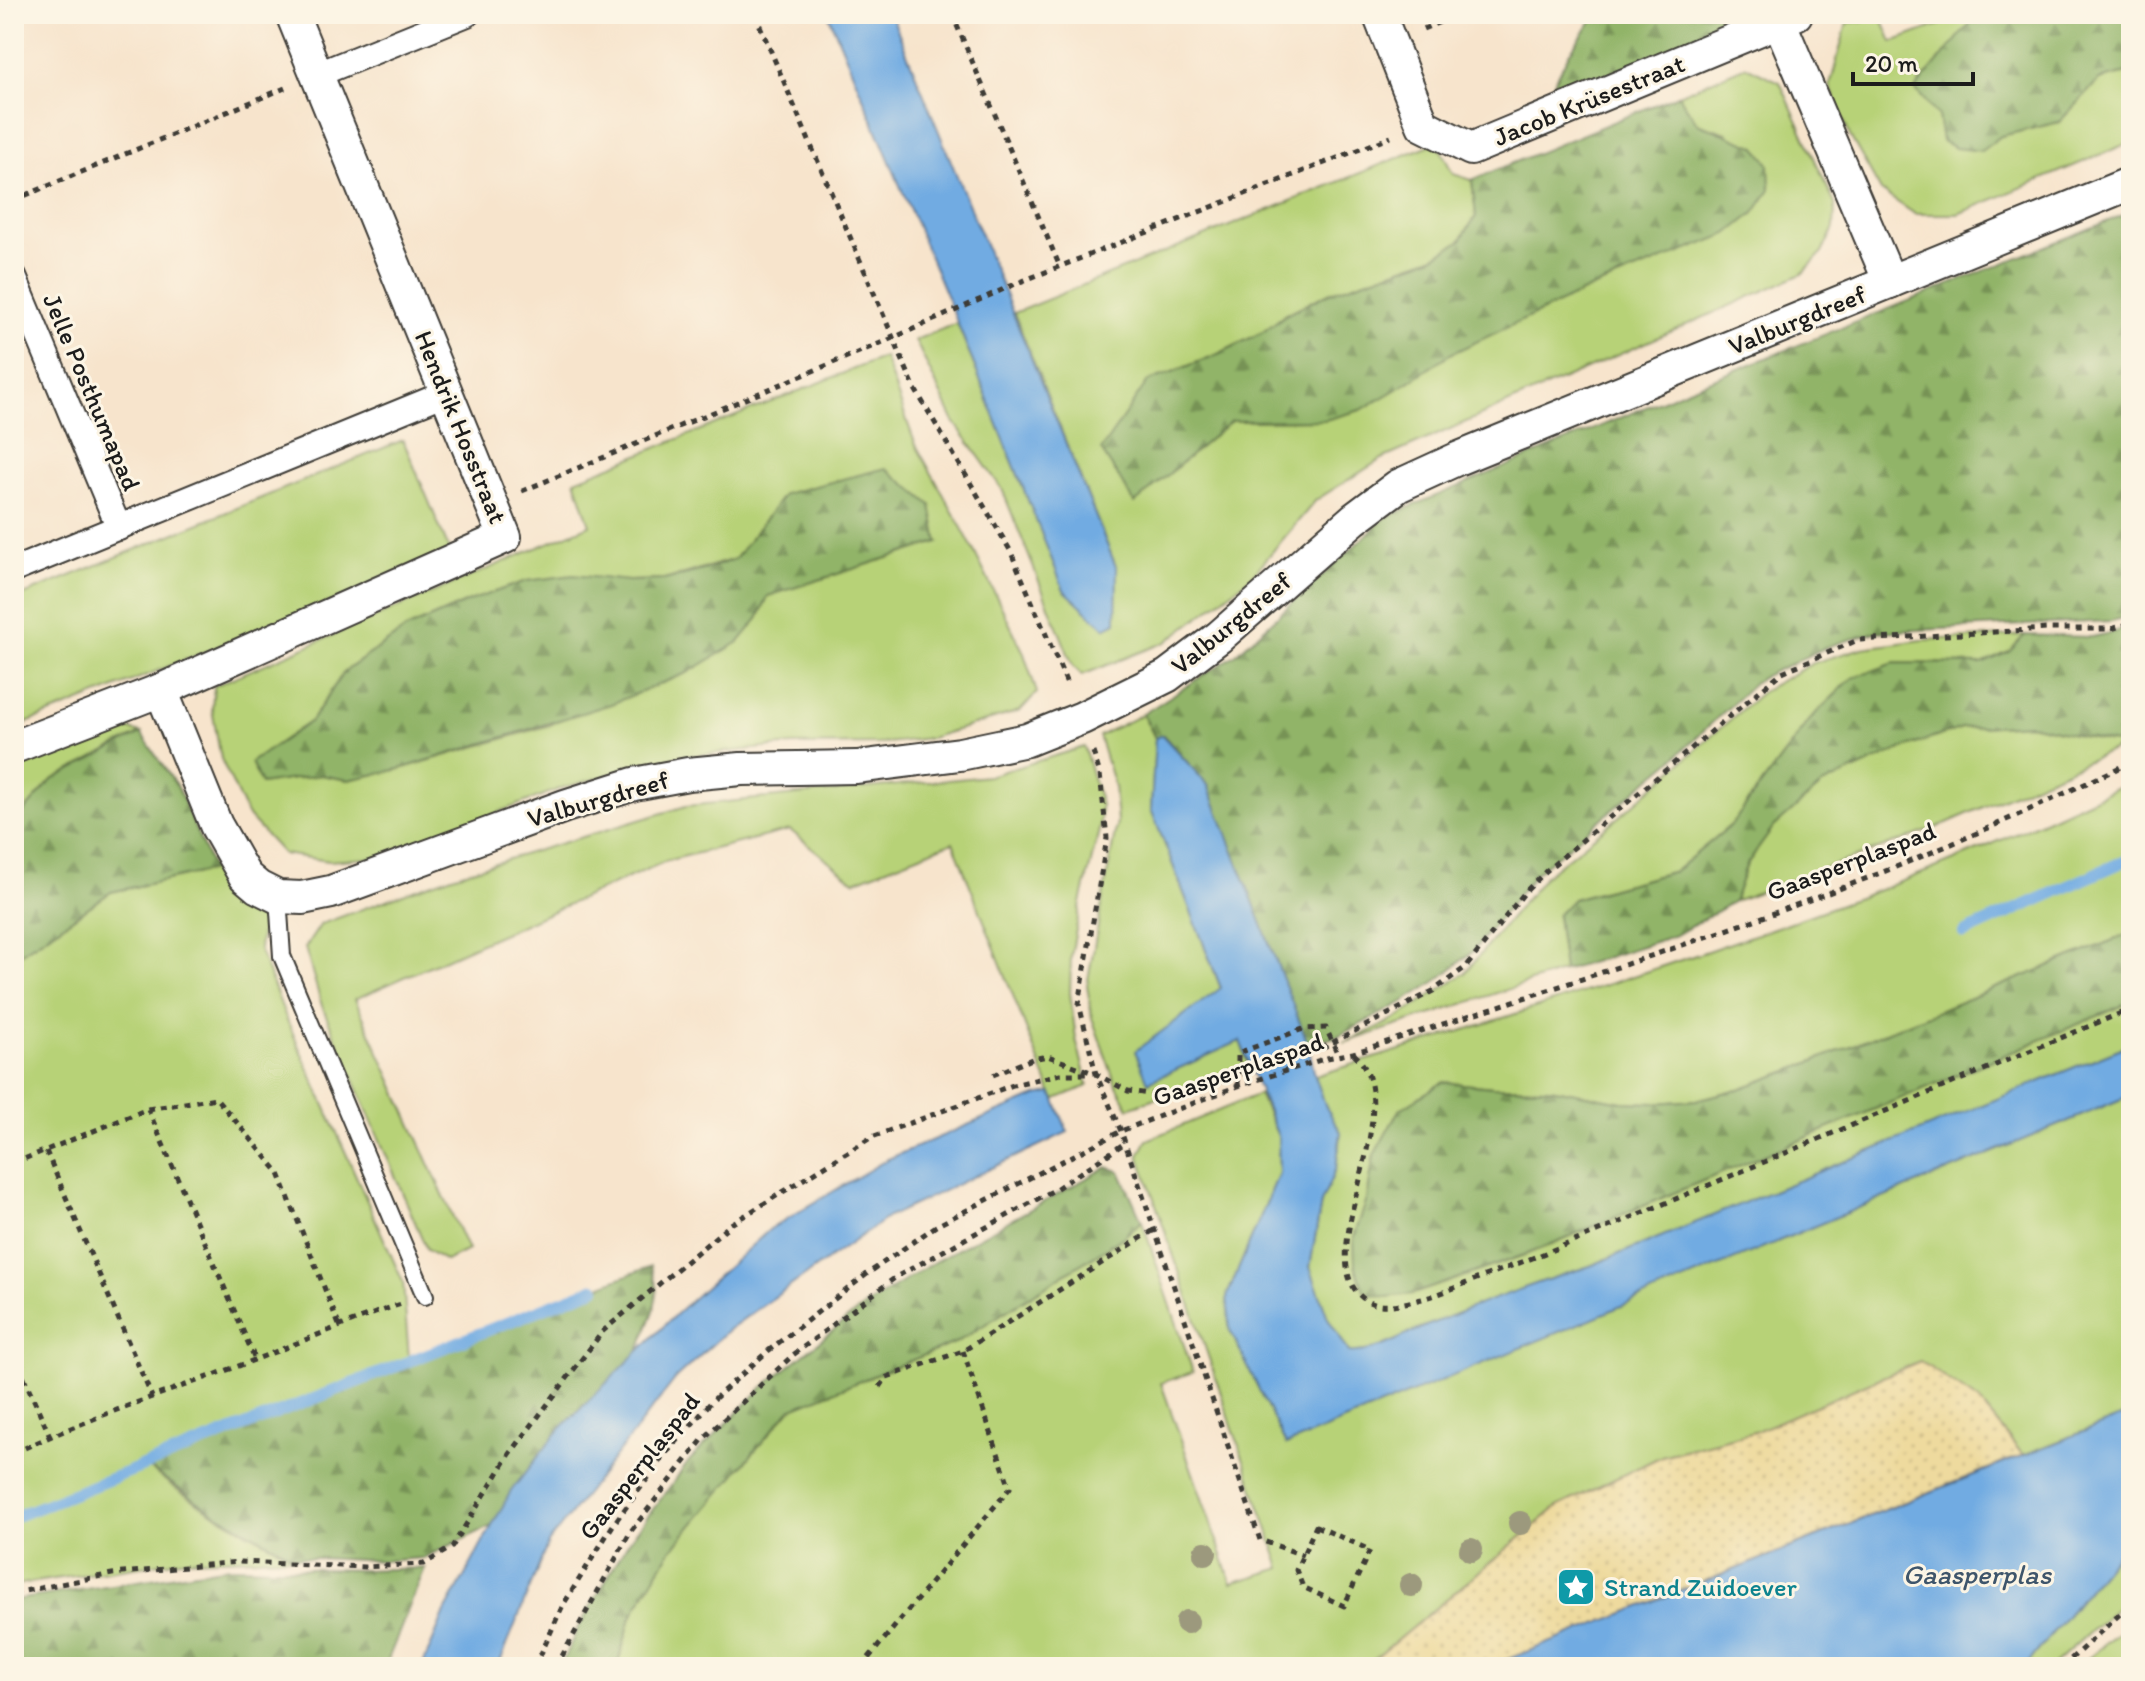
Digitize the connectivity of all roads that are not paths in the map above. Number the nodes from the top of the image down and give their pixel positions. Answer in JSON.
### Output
{"nodes":[{"id":1,"x":292,"y":14,"type":"edge"},
{"id":2,"x":467,"y":14,"type":"edge"},
{"id":3,"x":1379,"y":14,"type":"edge"},
{"id":4,"x":1788,"y":18,"type":"edge"},
{"id":5,"x":316,"y":75,"type":"junction"},
{"id":6,"x":2131,"y":183,"type":"edge"},
{"id":7,"x":14,"y":277,"type":"edge"},
{"id":8,"x":1890,"y":282,"type":"junction"},
{"id":9,"x":446,"y":393,"type":"junction"},
{"id":10,"x":119,"y":528,"type":"junction"},
{"id":11,"x":14,"y":570,"type":"edge"},
{"id":12,"x":161,"y":690,"type":"junction"},
{"id":13,"x":14,"y":747,"type":"edge"},
{"id":14,"x":278,"y":897,"type":"junction"},
{"id":15,"x":425,"y":1296,"type":"road end"}],
"edges":[{"from":1,"to":5,"type":"street","name":"Hendrik Hosstraat"},
{"from":2,"to":5,"type":"street"},
{"from":3,"to":4,"type":"street","name":"Jacob Krüsestraat"},
{"from":4,"to":8,"type":"street"},
{"from":5,"to":9,"type":"street","name":"Hendrik Hosstraat"},
{"from":6,"to":8,"type":"street","name":"Valburgdreef"},
{"from":7,"to":10,"type":"street","name":"Jelle Posthumapad"},
{"from":8,"to":14,"type":"street","name":"Valburgdreef"},
{"from":9,"to":10,"type":"street"},
{"from":9,"to":12,"type":"street","name":"Hendrik Hosstraat"},
{"from":10,"to":11,"type":"street"},
{"from":12,"to":13,"type":"street"},
{"from":12,"to":14,"type":"street"},
{"from":14,"to":15,"type":"lane"}]}
